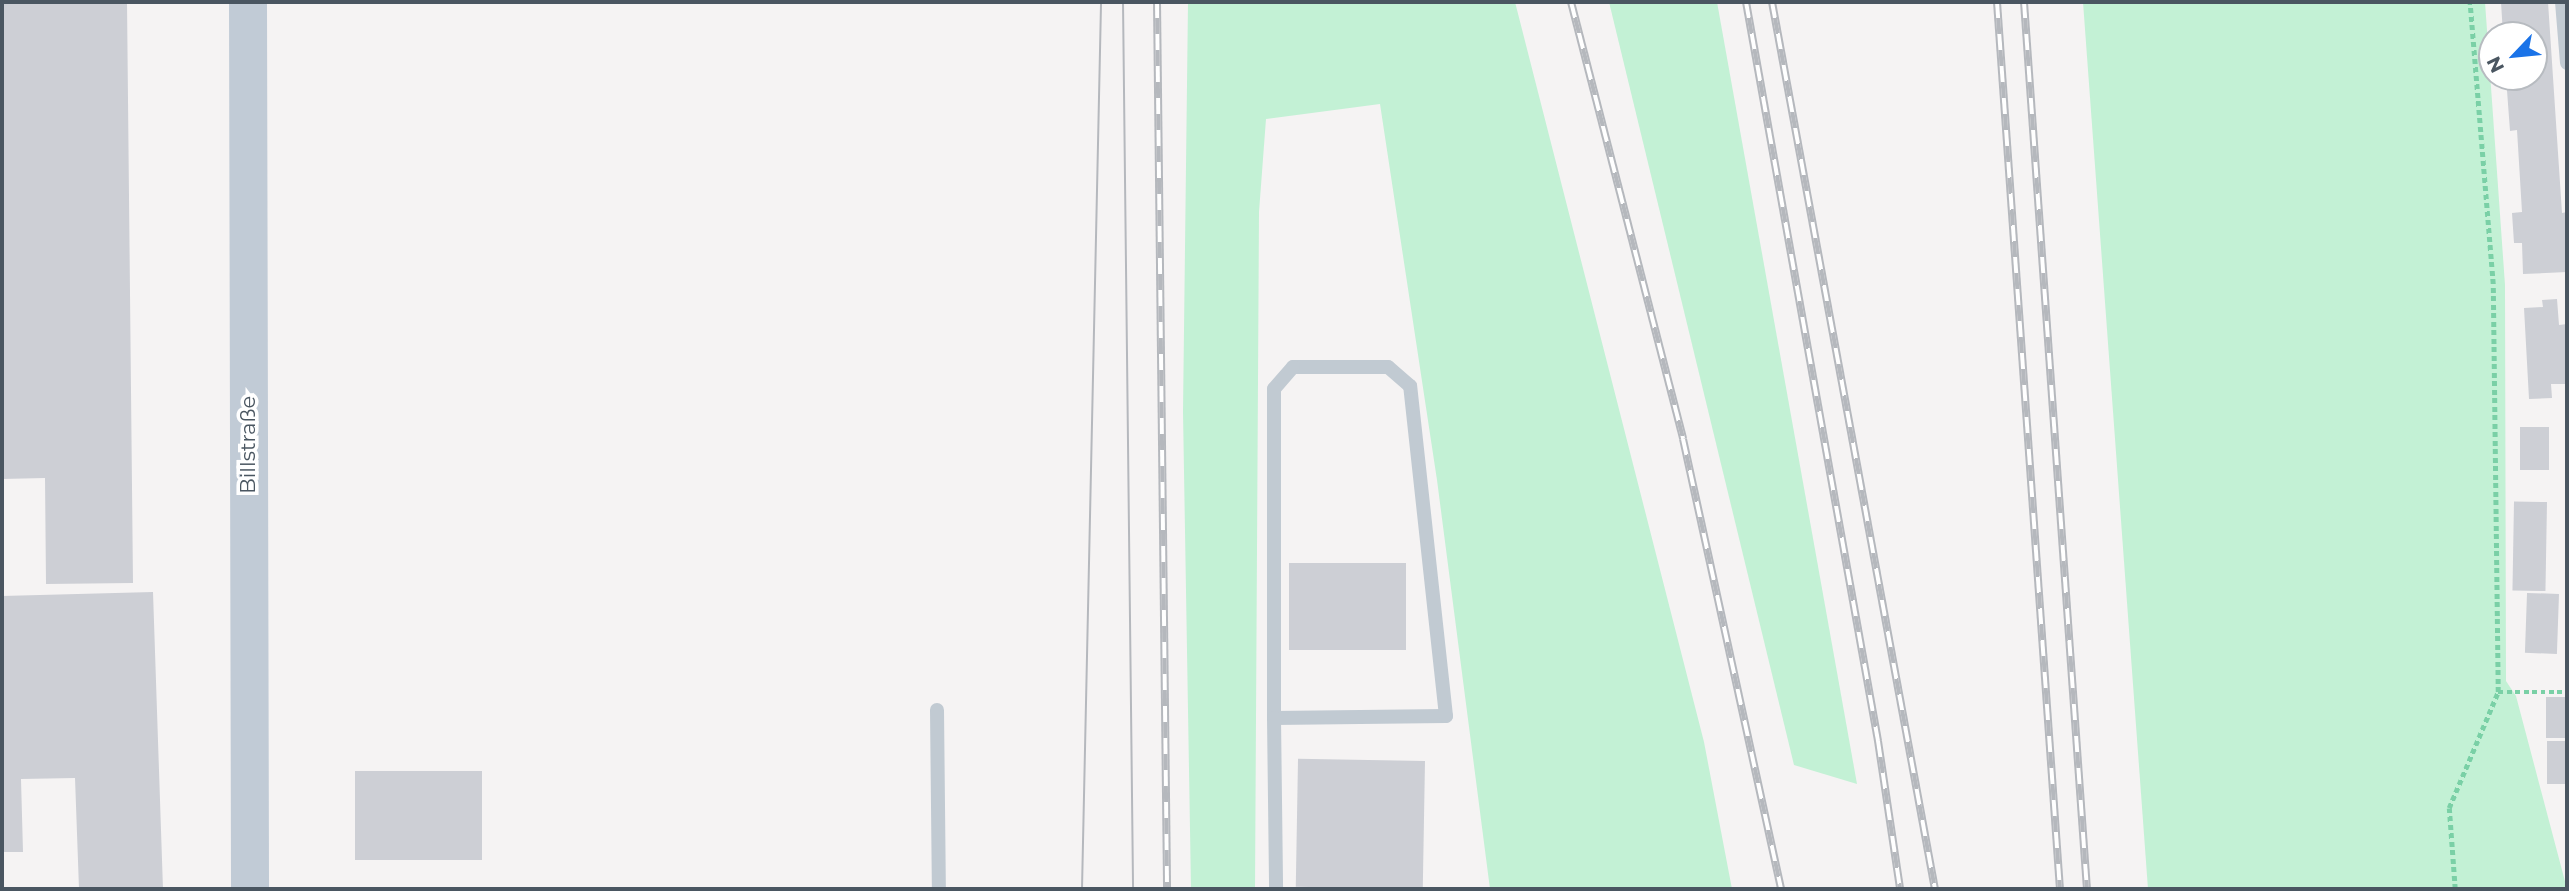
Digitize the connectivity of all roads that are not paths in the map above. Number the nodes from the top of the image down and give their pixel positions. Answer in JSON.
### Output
{"nodes":[{"id":1,"x":248,"y":2,"type":"edge"},
{"id":2,"x":2562,"y":2,"type":"edge"},
{"id":3,"x":2567,"y":63,"type":"edge"},
{"id":4,"x":937,"y":710,"type":"dead end"},
{"id":5,"x":1274,"y":718,"type":"junction"},
{"id":6,"x":250,"y":889,"type":"edge"},
{"id":7,"x":939,"y":889,"type":"edge"},
{"id":8,"x":1276,"y":889,"type":"edge"}],
"edges":[{"from":1,"to":6,"type":"street","name":"Billstraße"},
{"from":2,"to":3,"type":"lane"},
{"from":4,"to":7,"type":"lane"},
{"from":5,"to":5,"type":"lane"},
{"from":5,"to":8,"type":"lane"}]}
